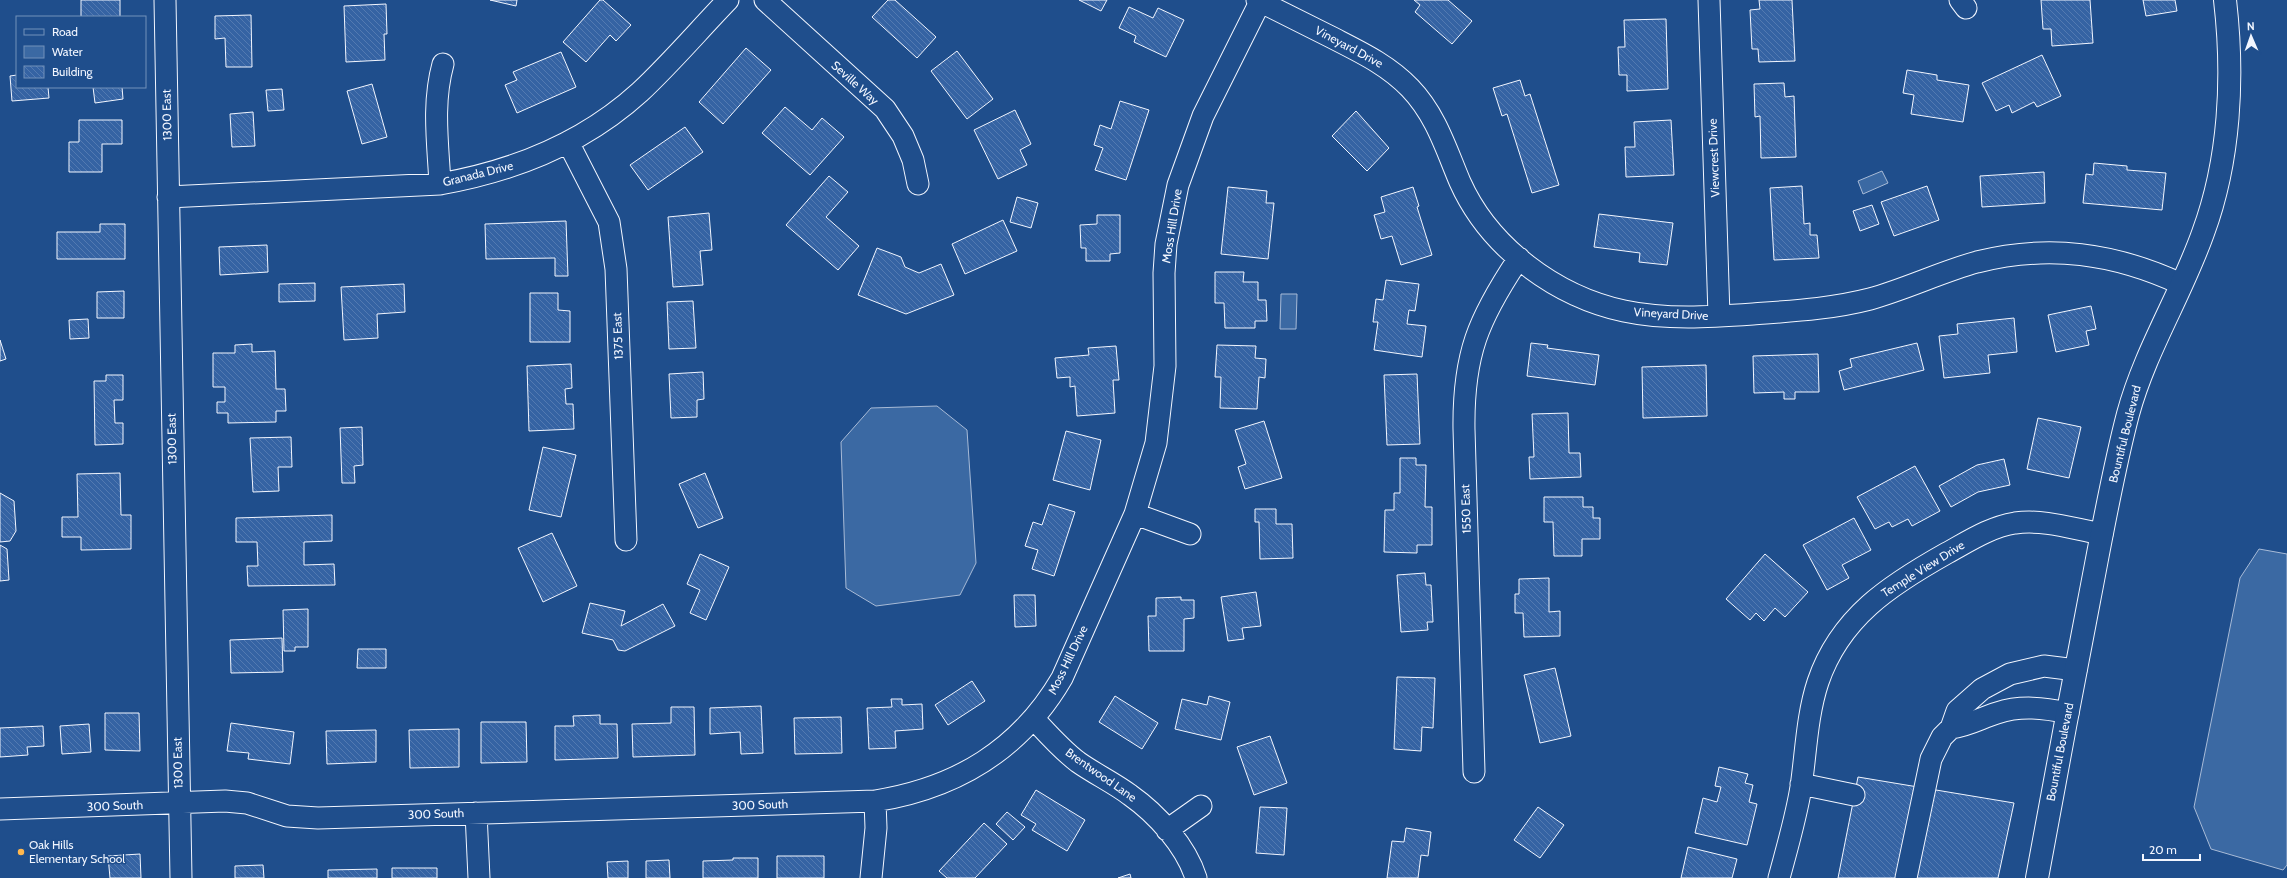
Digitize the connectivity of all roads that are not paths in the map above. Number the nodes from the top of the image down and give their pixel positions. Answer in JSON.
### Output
{"nodes":[{"id":1,"x":165,"y":0,"type":"edge"},
{"id":2,"x":728,"y":0,"type":"edge"},
{"id":3,"x":764,"y":0,"type":"edge"},
{"id":4,"x":1709,"y":0,"type":"edge"},
{"id":5,"x":2224,"y":0,"type":"edge"},
{"id":6,"x":1260,"y":1,"type":"edge"},
{"id":7,"x":443,"y":64,"type":"dead end"},
{"id":8,"x":568,"y":142,"type":"junction"},
{"id":9,"x":440,"y":184,"type":"junction"},
{"id":10,"x":918,"y":184,"type":"dead end"},
{"id":11,"x":168,"y":197,"type":"junction"},
{"id":12,"x":1519,"y":258,"type":"junction"},
{"id":13,"x":2181,"y":284,"type":"junction"},
{"id":14,"x":1719,"y":316,"type":"junction"},
{"id":15,"x":1135,"y":514,"type":"junction"},
{"id":16,"x":1190,"y":534,"type":"dead end"},
{"id":17,"x":2102,"y":534,"type":"junction"},
{"id":18,"x":626,"y":540,"type":"dead end"},
{"id":19,"x":2076,"y":670,"type":"junction"},
{"id":20,"x":2068,"y":713,"type":"junction"},
{"id":21,"x":1034,"y":719,"type":"junction"},
{"id":22,"x":1950,"y":728,"type":"junction"},
{"id":23,"x":1474,"y":772,"type":"dead end"},
{"id":24,"x":1801,"y":784,"type":"junction"},
{"id":25,"x":1854,"y":795,"type":"dead end"},
{"id":26,"x":875,"y":801,"type":"junction"},
{"id":27,"x":178,"y":803,"type":"junction"},
{"id":28,"x":1201,"y":806,"type":"dead end"},
{"id":29,"x":0,"y":809,"type":"edge"},
{"id":30,"x":476,"y":813,"type":"junction"},
{"id":31,"x":1167,"y":830,"type":"junction"},
{"id":32,"x":181,"y":878,"type":"edge"},
{"id":33,"x":479,"y":878,"type":"edge"},
{"id":34,"x":871,"y":878,"type":"edge"},
{"id":35,"x":1196,"y":878,"type":"edge"},
{"id":36,"x":1779,"y":878,"type":"edge"},
{"id":37,"x":1906,"y":878,"type":"edge"},
{"id":38,"x":2037,"y":878,"type":"edge"}],
"edges":[{"from":1,"to":11,"type":"street","name":"1300 East"},
{"from":2,"to":8,"type":"street","name":"Granada Drive"},
{"from":3,"to":10,"type":"street","name":"Seville Way"},
{"from":4,"to":14,"type":"street","name":"Viewcrest Drive"},
{"from":5,"to":13,"type":"main road","name":"Bountiful Boulevard"},
{"from":6,"to":12,"type":"street","name":"Vineyard Drive"},
{"from":6,"to":15,"type":"street","name":"Moss Hill Drive"},
{"from":7,"to":9,"type":"street"},
{"from":8,"to":9,"type":"street","name":"Granada Drive"},
{"from":8,"to":18,"type":"street","name":"1375 East"},
{"from":9,"to":11,"type":"street","name":"Granada Drive"},
{"from":11,"to":27,"type":"street","name":"1300 East"},
{"from":12,"to":14,"type":"street","name":"Vineyard Drive"},
{"from":12,"to":23,"type":"street","name":"1550 East"},
{"from":13,"to":14,"type":"street","name":"Vineyard Drive"},
{"from":13,"to":17,"type":"main road","name":"Bountiful Boulevard"},
{"from":15,"to":16,"type":"street"},
{"from":15,"to":21,"type":"street","name":"Moss Hill Drive"},
{"from":17,"to":19,"type":"main road","name":"Bountiful Boulevard"},
{"from":17,"to":24,"type":"street","name":"Temple View Drive"},
{"from":19,"to":20,"type":"main road","name":"Bountiful Boulevard"},
{"from":19,"to":22,"type":"street"},
{"from":20,"to":22,"type":"street"},
{"from":20,"to":38,"type":"main road","name":"Bountiful Boulevard"},
{"from":21,"to":26,"type":"street","name":"Moss Hill Drive"},
{"from":21,"to":31,"type":"street","name":"Brentwood Lane"},
{"from":22,"to":37,"type":"street"},
{"from":24,"to":25,"type":"street"},
{"from":24,"to":36,"type":"street","name":"Temple View Drive"},
{"from":26,"to":30,"type":"street","name":"300 South"},
{"from":26,"to":34,"type":"street"},
{"from":27,"to":29,"type":"street","name":"300 South"},
{"from":27,"to":30,"type":"street","name":"300 South"},
{"from":27,"to":32,"type":"street","name":"1300 East"},
{"from":28,"to":31,"type":"street"},
{"from":30,"to":33,"type":"street"},
{"from":31,"to":35,"type":"street","name":"Brentwood Lane"}]}
